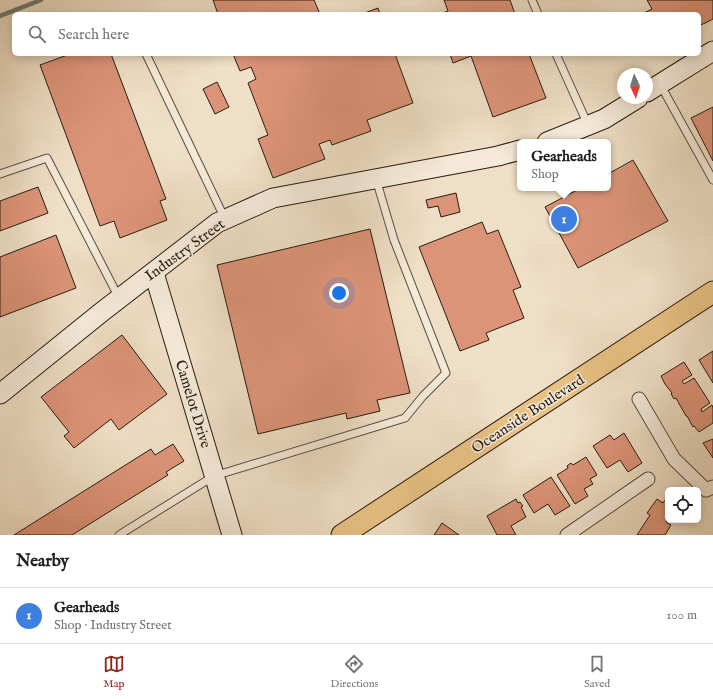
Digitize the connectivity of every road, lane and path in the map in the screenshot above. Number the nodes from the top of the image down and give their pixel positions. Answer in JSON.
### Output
{"nodes":[{"id":1,"x":532,"y":0,"type":"edge"},
{"id":2,"x":537,"y":12,"type":"edge"},
{"id":3,"x":713,"y":51,"type":"edge"},
{"id":4,"x":147,"y":56,"type":"edge"},
{"id":5,"x":557,"y":56,"type":"edge"},
{"id":6,"x":654,"y":88,"type":"edge"},
{"id":7,"x":628,"y":104,"type":"edge"},
{"id":8,"x":588,"y":125,"type":"junction"},
{"id":9,"x":554,"y":139,"type":"edge"},
{"id":10,"x":517,"y":151,"type":"edge"},
{"id":11,"x":0,"y":174,"type":"edge"},
{"id":12,"x":376,"y":179,"type":"junction"},
{"id":13,"x":713,"y":180,"type":"edge"},
{"id":14,"x":226,"y":220,"type":"junction"},
{"id":15,"x":154,"y":273,"type":"junction"},
{"id":16,"x":713,"y":292,"type":"edge"},
{"id":17,"x":119,"y":298,"type":"junction"},
{"id":18,"x":0,"y":394,"type":"edge"},
{"id":19,"x":639,"y":399,"type":"dead end"},
{"id":20,"x":214,"y":476,"type":"junction"},
{"id":21,"x":648,"y":479,"type":"dead end"},
{"id":22,"x":713,"y":487,"type":"edge"},
{"id":23,"x":119,"y":535,"type":"edge"},
{"id":24,"x":232,"y":535,"type":"edge"},
{"id":25,"x":342,"y":535,"type":"edge"},
{"id":26,"x":567,"y":535,"type":"edge"}],
"edges":[{"from":1,"to":2,"type":"lane"},
{"from":3,"to":6,"type":"street"},
{"from":4,"to":14,"type":"lane"},
{"from":5,"to":8,"type":"lane"},
{"from":6,"to":13,"type":"lane"},
{"from":7,"to":8,"type":"street"},
{"from":8,"to":9,"type":"street"},
{"from":10,"to":12,"type":"street","name":"Industry Street"},
{"from":11,"to":17,"type":"lane"},
{"from":12,"to":14,"type":"street","name":"Industry Street"},
{"from":12,"to":20,"type":"lane"},
{"from":14,"to":15,"type":"street","name":"Industry Street"},
{"from":15,"to":17,"type":"street","name":"Industry Street"},
{"from":15,"to":20,"type":"street","name":"Camelot Drive"},
{"from":16,"to":25,"type":"main road","name":"Oceanside Boulevard"},
{"from":17,"to":18,"type":"street","name":"Industry Street"},
{"from":19,"to":22,"type":"street"},
{"from":20,"to":23,"type":"lane"},
{"from":20,"to":24,"type":"street","name":"Camelot Drive"},
{"from":21,"to":26,"type":"street"}]}
